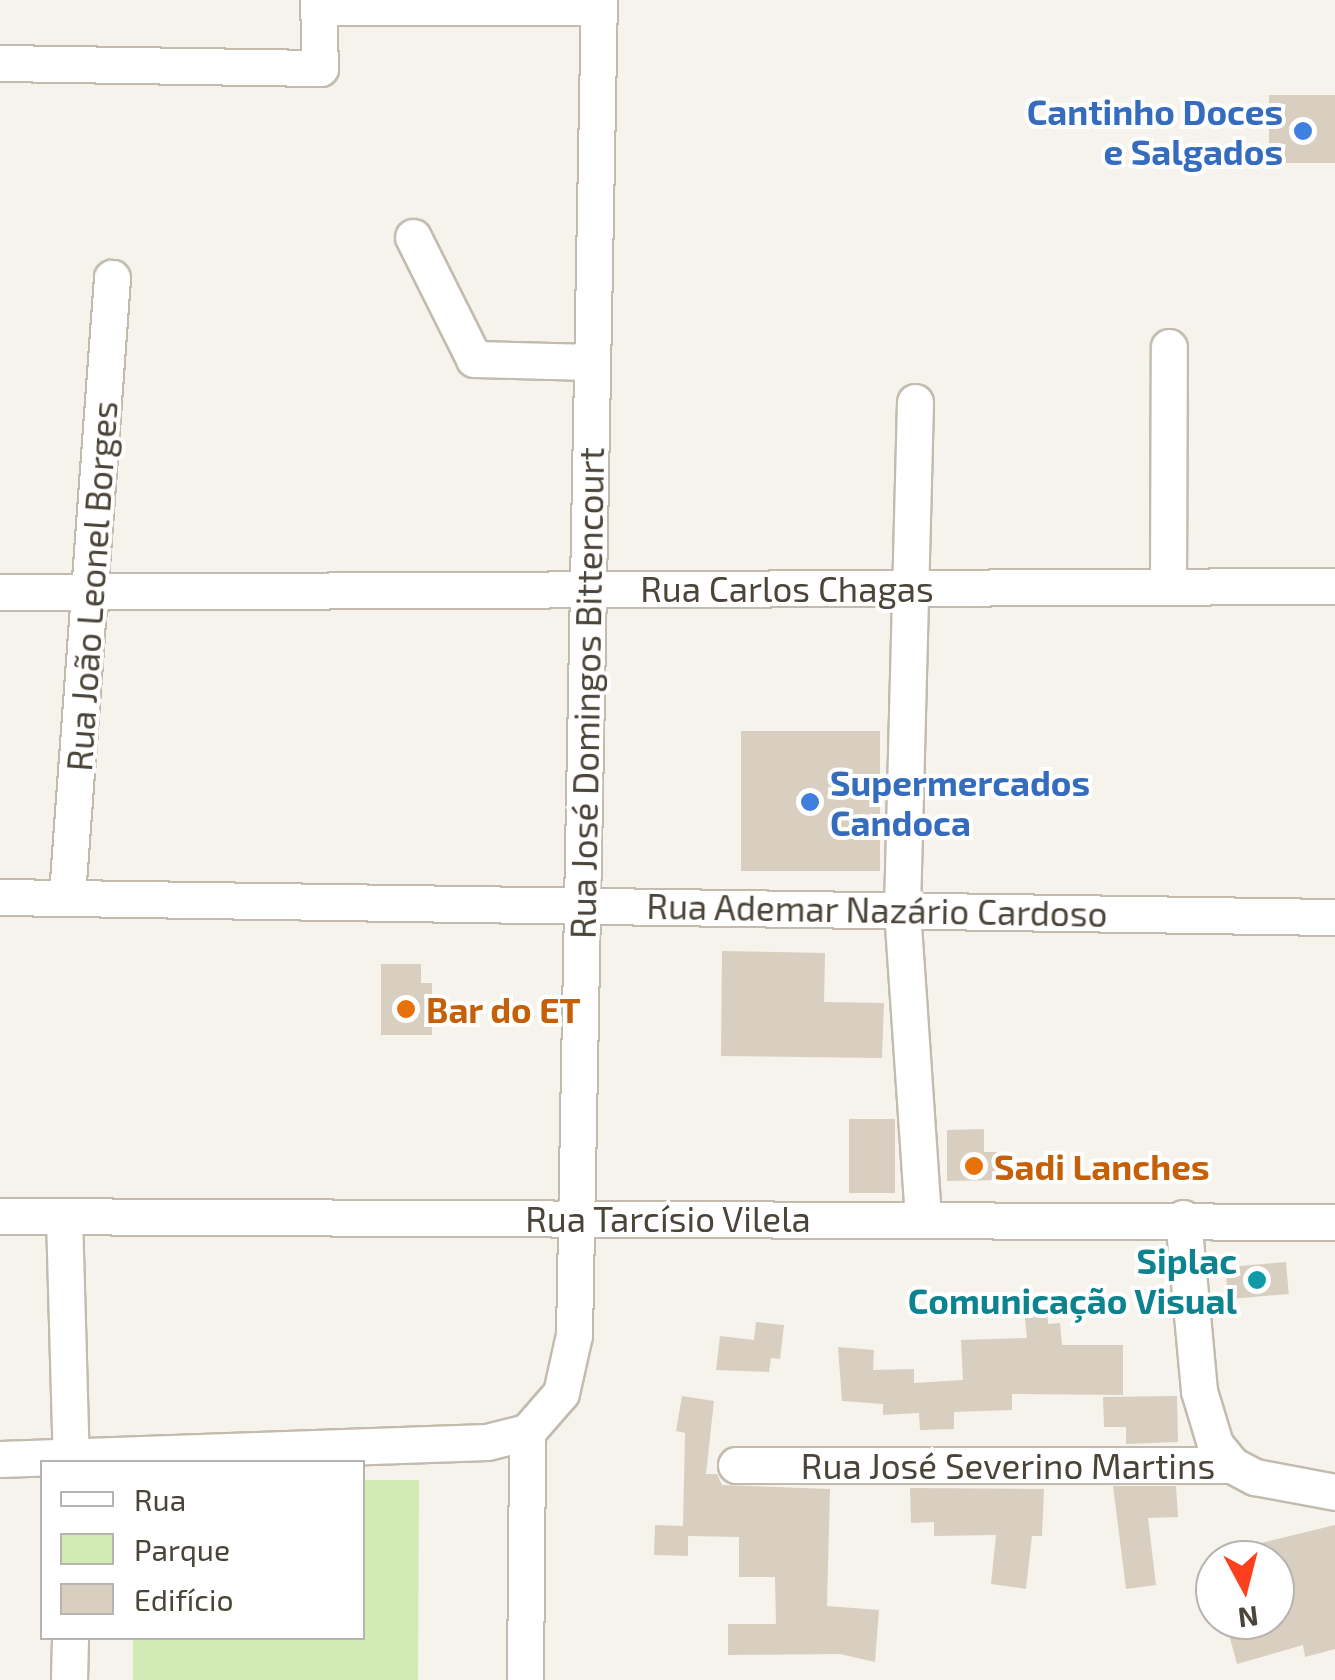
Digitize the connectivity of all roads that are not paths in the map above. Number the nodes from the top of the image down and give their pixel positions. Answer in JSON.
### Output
{"nodes":[{"id":1,"x":318,"y":4,"type":"edge"},
{"id":2,"x":599,"y":4,"type":"edge"},
{"id":3,"x":0,"y":64,"type":"edge"},
{"id":4,"x":413,"y":236,"type":"dead end"},
{"id":5,"x":112,"y":278,"type":"dead end"},
{"id":6,"x":1169,"y":347,"type":"dead end"},
{"id":7,"x":592,"y":362,"type":"junction"},
{"id":8,"x":915,"y":402,"type":"dead end"},
{"id":9,"x":1168,"y":586,"type":"junction"},
{"id":10,"x":1335,"y":586,"type":"edge"},
{"id":11,"x":910,"y":588,"type":"junction"},
{"id":12,"x":588,"y":589,"type":"junction"},
{"id":13,"x":0,"y":592,"type":"edge"},
{"id":14,"x":93,"y":592,"type":"junction"},
{"id":15,"x":67,"y":895,"type":"junction"},
{"id":16,"x":0,"y":896,"type":"edge"},
{"id":17,"x":582,"y":904,"type":"junction"},
{"id":18,"x":902,"y":910,"type":"junction"},
{"id":19,"x":1335,"y":918,"type":"edge"},
{"id":20,"x":0,"y":1216,"type":"edge"},
{"id":21,"x":64,"y":1216,"type":"junction"},
{"id":22,"x":923,"y":1218,"type":"junction"},
{"id":23,"x":1183,"y":1218,"type":"junction"},
{"id":24,"x":576,"y":1219,"type":"junction"},
{"id":25,"x":1335,"y":1222,"type":"edge"},
{"id":26,"x":527,"y":1432,"type":"junction"},
{"id":27,"x":0,"y":1459,"type":"edge"},
{"id":28,"x":71,"y":1460,"type":"edge"},
{"id":29,"x":736,"y":1465,"type":"dead end"},
{"id":30,"x":1232,"y":1465,"type":"junction"},
{"id":31,"x":1335,"y":1492,"type":"edge"},
{"id":32,"x":70,"y":1640,"type":"edge"},
{"id":33,"x":69,"y":1680,"type":"edge"},
{"id":34,"x":525,"y":1680,"type":"edge"}],
"edges":[{"from":1,"to":2,"type":"street"},
{"from":1,"to":3,"type":"street"},
{"from":2,"to":7,"type":"street","name":"Rua José Domingos Bittencourt"},
{"from":4,"to":7,"type":"street"},
{"from":5,"to":14,"type":"street","name":"Rua João Leonel Borges"},
{"from":6,"to":9,"type":"street"},
{"from":7,"to":12,"type":"street","name":"Rua José Domingos Bittencourt"},
{"from":8,"to":11,"type":"street"},
{"from":9,"to":10,"type":"street","name":"Rua Carlos Chagas"},
{"from":9,"to":11,"type":"street","name":"Rua Carlos Chagas"},
{"from":11,"to":12,"type":"street","name":"Rua Carlos Chagas"},
{"from":11,"to":18,"type":"street"},
{"from":12,"to":14,"type":"street","name":"Rua Carlos Chagas"},
{"from":12,"to":17,"type":"street","name":"Rua José Domingos Bittencourt"},
{"from":13,"to":14,"type":"street","name":"Rua Carlos Chagas"},
{"from":14,"to":15,"type":"street","name":"Rua João Leonel Borges"},
{"from":15,"to":16,"type":"street","name":"Rua Ademar Nazário Cardoso"},
{"from":15,"to":17,"type":"street","name":"Rua Ademar Nazário Cardoso"},
{"from":17,"to":18,"type":"street","name":"Rua Ademar Nazário Cardoso"},
{"from":17,"to":24,"type":"street","name":"Rua José Domingos Bittencourt"},
{"from":18,"to":19,"type":"street","name":"Rua Ademar Nazário Cardoso"},
{"from":18,"to":22,"type":"street"},
{"from":20,"to":21,"type":"street","name":"Rua Tarcísio Vilela"},
{"from":21,"to":24,"type":"street","name":"Rua Tarcísio Vilela"},
{"from":21,"to":28,"type":"street"},
{"from":22,"to":23,"type":"street","name":"Rua Tarcísio Vilela"},
{"from":22,"to":24,"type":"street","name":"Rua Tarcísio Vilela"},
{"from":23,"to":25,"type":"street","name":"Rua Tarcísio Vilela"},
{"from":23,"to":30,"type":"street"},
{"from":24,"to":26,"type":"street","name":"Rua José Domingos Bittencourt"},
{"from":26,"to":28,"type":"street"},
{"from":26,"to":34,"type":"street"},
{"from":27,"to":28,"type":"street"},
{"from":29,"to":30,"type":"street","name":"Rua José Severino Martins"},
{"from":30,"to":31,"type":"street","name":"Rua José Severino Martins"},
{"from":32,"to":33,"type":"street"}]}
